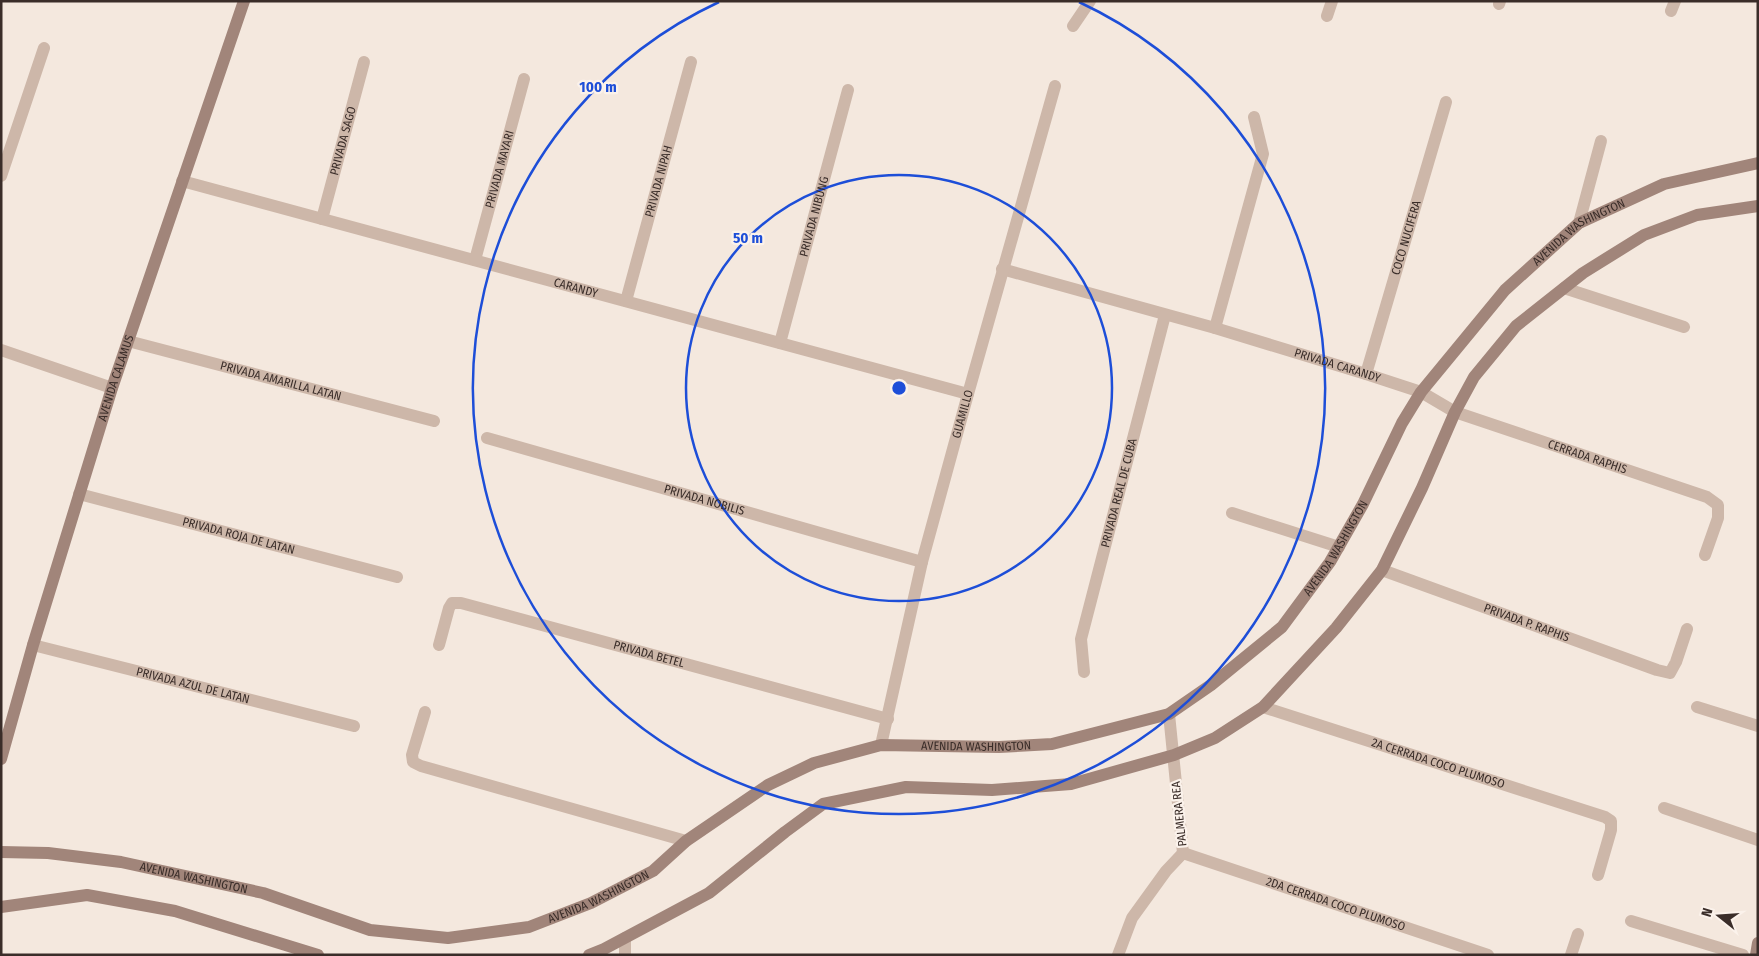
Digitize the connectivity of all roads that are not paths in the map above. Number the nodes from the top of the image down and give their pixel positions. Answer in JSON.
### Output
{"nodes":[{"id":1,"x":244,"y":1,"type":"edge"},
{"id":2,"x":1090,"y":1,"type":"edge"},
{"id":3,"x":1332,"y":1,"type":"edge"},
{"id":4,"x":1326,"y":16,"type":"dead end"},
{"id":5,"x":1073,"y":26,"type":"dead end"},
{"id":6,"x":44,"y":48,"type":"dead end"},
{"id":7,"x":364,"y":62,"type":"dead end"},
{"id":8,"x":691,"y":62,"type":"dead end"},
{"id":9,"x":524,"y":79,"type":"dead end"},
{"id":10,"x":1055,"y":86,"type":"dead end"},
{"id":11,"x":848,"y":90,"type":"dead end"},
{"id":12,"x":1446,"y":102,"type":"dead end"},
{"id":13,"x":1254,"y":117,"type":"dead end"},
{"id":14,"x":1601,"y":141,"type":"dead end"},
{"id":15,"x":1758,"y":163,"type":"edge"},
{"id":16,"x":1,"y":176,"type":"edge"},
{"id":17,"x":182,"y":182,"type":"junction"},
{"id":18,"x":1758,"y":206,"type":"edge"},
{"id":19,"x":322,"y":219,"type":"junction"},
{"id":20,"x":1579,"y":223,"type":"junction"},
{"id":21,"x":475,"y":260,"type":"junction"},
{"id":22,"x":1002,"y":269,"type":"junction"},
{"id":23,"x":1564,"y":288,"type":"junction"},
{"id":24,"x":626,"y":301,"type":"junction"},
{"id":25,"x":1165,"y":314,"type":"junction"},
{"id":26,"x":1684,"y":327,"type":"dead end"},
{"id":27,"x":1215,"y":328,"type":"junction"},
{"id":28,"x":128,"y":341,"type":"junction"},
{"id":29,"x":780,"y":343,"type":"junction"},
{"id":30,"x":1,"y":350,"type":"edge"},
{"id":31,"x":1366,"y":374,"type":"junction"},
{"id":32,"x":112,"y":388,"type":"junction"},
{"id":33,"x":1421,"y":392,"type":"junction"},
{"id":34,"x":968,"y":394,"type":"junction"},
{"id":35,"x":1454,"y":412,"type":"junction"},
{"id":36,"x":434,"y":421,"type":"dead end"},
{"id":37,"x":487,"y":438,"type":"dead end"},
{"id":38,"x":79,"y":494,"type":"junction"},
{"id":39,"x":1232,"y":513,"type":"dead end"},
{"id":40,"x":1339,"y":547,"type":"junction"},
{"id":41,"x":1705,"y":555,"type":"dead end"},
{"id":42,"x":922,"y":562,"type":"junction"},
{"id":43,"x":1382,"y":570,"type":"junction"},
{"id":44,"x":397,"y":576,"type":"dead end"},
{"id":45,"x":1687,"y":629,"type":"dead end"},
{"id":46,"x":439,"y":644,"type":"dead end"},
{"id":47,"x":33,"y":645,"type":"junction"},
{"id":48,"x":1084,"y":672,"type":"dead end"},
{"id":49,"x":1263,"y":707,"type":"junction"},
{"id":50,"x":1697,"y":707,"type":"dead end"},
{"id":51,"x":425,"y":712,"type":"dead end"},
{"id":52,"x":1169,"y":714,"type":"junction"},
{"id":53,"x":888,"y":719,"type":"junction"},
{"id":54,"x":354,"y":726,"type":"dead end"},
{"id":55,"x":1758,"y":726,"type":"edge"},
{"id":56,"x":881,"y":744,"type":"junction"},
{"id":57,"x":1174,"y":755,"type":"junction"},
{"id":58,"x":1,"y":760,"type":"edge"},
{"id":59,"x":1664,"y":808,"type":"dead end"},
{"id":60,"x":1758,"y":840,"type":"edge"},
{"id":61,"x":686,"y":841,"type":"junction"},
{"id":62,"x":1,"y":852,"type":"edge"},
{"id":63,"x":1183,"y":853,"type":"junction"},
{"id":64,"x":1598,"y":875,"type":"dead end"},
{"id":65,"x":1,"y":907,"type":"edge"},
{"id":66,"x":1631,"y":922,"type":"dead end"},
{"id":67,"x":1578,"y":934,"type":"dead end"},
{"id":68,"x":625,"y":938,"type":"junction"},
{"id":69,"x":1758,"y":943,"type":"edge"},
{"id":70,"x":318,"y":955,"type":"edge"},
{"id":71,"x":589,"y":955,"type":"edge"},
{"id":72,"x":626,"y":955,"type":"edge"},
{"id":73,"x":1118,"y":955,"type":"edge"},
{"id":74,"x":1488,"y":955,"type":"edge"},
{"id":75,"x":1571,"y":955,"type":"edge"},
{"id":76,"x":1743,"y":955,"type":"edge"},
{"id":77,"x":1756,"y":955,"type":"edge"}],
"edges":[{"from":1,"to":17,"type":"main road","name":"AVENIDA CALAMUS"},
{"from":2,"to":5,"type":"street"},
{"from":3,"to":4,"type":"street"},
{"from":6,"to":16,"type":"street"},
{"from":7,"to":19,"type":"street","name":"PRIVADA SAGO"},
{"from":8,"to":24,"type":"street","name":"PRIVADA NIPAH"},
{"from":9,"to":21,"type":"street","name":"PRIVADA MAYARI"},
{"from":10,"to":22,"type":"street","name":"GUAMILLO"},
{"from":11,"to":29,"type":"street","name":"PRIVADA NIBUNG"},
{"from":12,"to":31,"type":"street","name":"COCO NUCIFERA"},
{"from":13,"to":27,"type":"street"},
{"from":14,"to":20,"type":"street"},
{"from":15,"to":20,"type":"main road","name":"AVENIDA WASHINGTON"},
{"from":17,"to":19,"type":"street","name":"CARANDY"},
{"from":17,"to":28,"type":"main road","name":"AVENIDA CALAMUS"},
{"from":18,"to":23,"type":"main road"},
{"from":19,"to":21,"type":"street","name":"CARANDY"},
{"from":20,"to":33,"type":"main road","name":"AVENIDA WASHINGTON"},
{"from":21,"to":24,"type":"street","name":"CARANDY"},
{"from":22,"to":25,"type":"street","name":"PRIVADA CARANDY"},
{"from":22,"to":34,"type":"street","name":"GUAMILLO"},
{"from":23,"to":26,"type":"street"},
{"from":23,"to":35,"type":"main road"},
{"from":24,"to":29,"type":"street","name":"CARANDY"},
{"from":25,"to":27,"type":"street","name":"PRIVADA CARANDY"},
{"from":25,"to":48,"type":"street","name":"PRIVADA REAL DE CUBA"},
{"from":27,"to":31,"type":"street","name":"PRIVADA CARANDY"},
{"from":28,"to":32,"type":"main road","name":"AVENIDA CALAMUS"},
{"from":28,"to":36,"type":"street","name":"PRIVADA AMARILLA LATAN"},
{"from":29,"to":34,"type":"street","name":"CARANDY"},
{"from":30,"to":32,"type":"street"},
{"from":31,"to":33,"type":"street","name":"PRIVADA CARANDY"},
{"from":32,"to":38,"type":"main road","name":"AVENIDA CALAMUS"},
{"from":33,"to":35,"type":"street","name":"PRIVADA CARANDY"},
{"from":33,"to":40,"type":"main road","name":"AVENIDA WASHINGTON"},
{"from":34,"to":42,"type":"street","name":"GUAMILLO"},
{"from":35,"to":41,"type":"street","name":"CERRADA RAPHIS"},
{"from":35,"to":43,"type":"main road"},
{"from":37,"to":42,"type":"street","name":"PRIVADA NOBILIS"},
{"from":38,"to":44,"type":"street","name":"PRIVADA ROJA DE LATAN"},
{"from":38,"to":47,"type":"main road","name":"AVENIDA CALAMUS"},
{"from":39,"to":40,"type":"street"},
{"from":40,"to":52,"type":"main road","name":"AVENIDA WASHINGTON"},
{"from":42,"to":53,"type":"street","name":"GUAMILLO"},
{"from":43,"to":45,"type":"street","name":"PRIVADA P. RAPHIS"},
{"from":43,"to":49,"type":"main road"},
{"from":46,"to":53,"type":"street","name":"PRIVADA BETEL"},
{"from":47,"to":54,"type":"street","name":"PRIVADA AZUL DE LATAN"},
{"from":47,"to":58,"type":"main road","name":"AVENIDA CALAMUS"},
{"from":49,"to":57,"type":"main road"},
{"from":49,"to":64,"type":"street","name":"2A CERRADA COCO PLUMOSO"},
{"from":50,"to":55,"type":"street"},
{"from":51,"to":61,"type":"street"},
{"from":52,"to":56,"type":"main road","name":"AVENIDA WASHINGTON"},
{"from":52,"to":57,"type":"street","name":"PALMERA REA"},
{"from":53,"to":56,"type":"street","name":"GUAMILLO"},
{"from":56,"to":61,"type":"main road","name":"AVENIDA WASHINGTON"},
{"from":57,"to":63,"type":"street","name":"PALMERA REA"},
{"from":57,"to":68,"type":"main road"},
{"from":59,"to":60,"type":"street"},
{"from":61,"to":62,"type":"main road","name":"AVENIDA WASHINGTON"},
{"from":63,"to":73,"type":"street","name":"PALMERA REA"},
{"from":63,"to":74,"type":"street","name":"2DA CERRADA COCO PLUMOSO"},
{"from":65,"to":70,"type":"main road"},
{"from":66,"to":76,"type":"street"},
{"from":67,"to":75,"type":"street"},
{"from":68,"to":71,"type":"main road"},
{"from":68,"to":72,"type":"street"},
{"from":69,"to":77,"type":"main road"}]}
